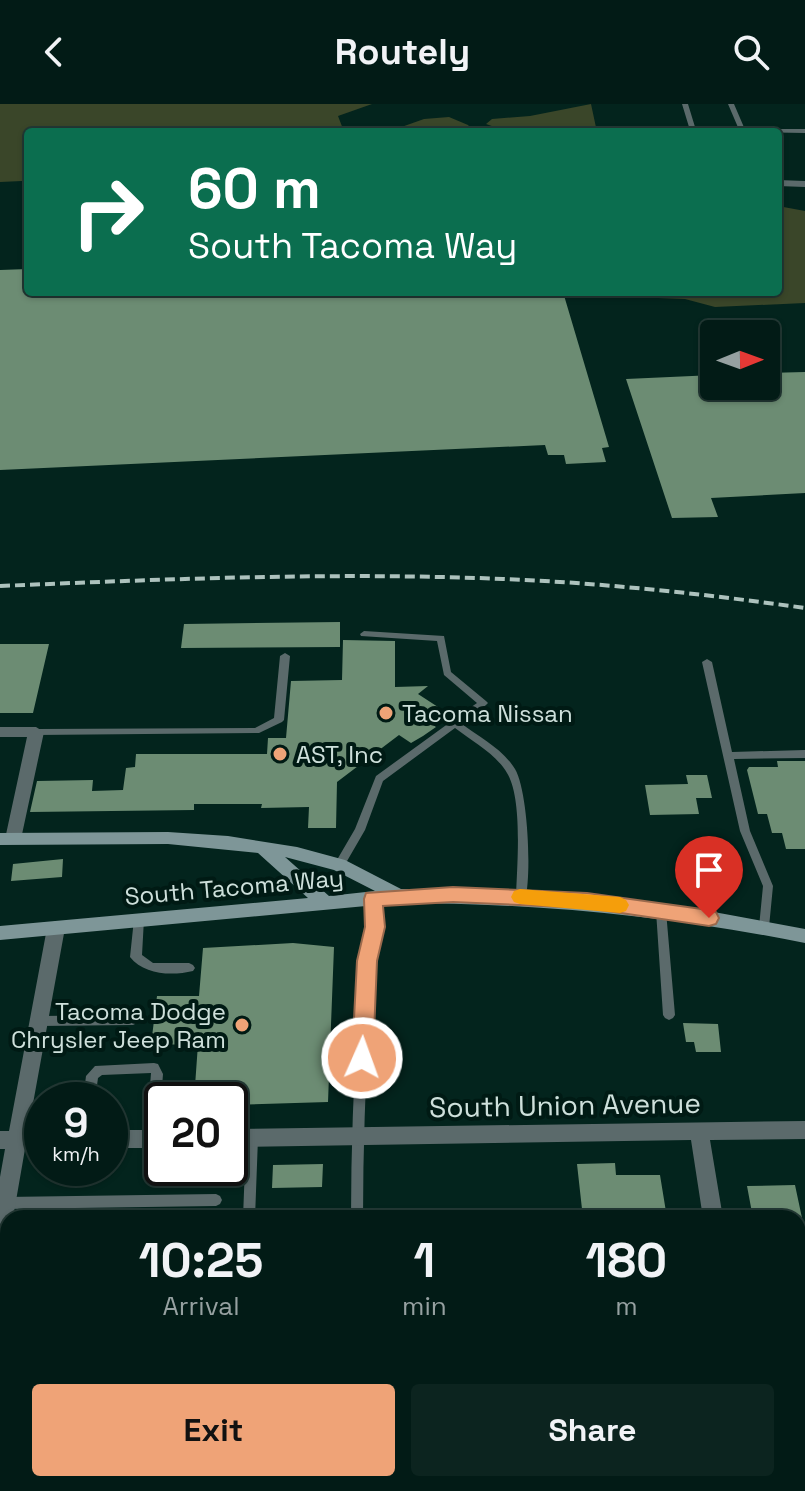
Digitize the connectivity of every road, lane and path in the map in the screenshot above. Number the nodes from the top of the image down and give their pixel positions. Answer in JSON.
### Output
{"nodes":[{"id":1,"x":685,"y":104,"type":"edge"},
{"id":2,"x":731,"y":104,"type":"edge"},
{"id":3,"x":691,"y":128,"type":"edge"},
{"id":4,"x":741,"y":128,"type":"edge"},
{"id":5,"x":782,"y":131,"type":"edge"},
{"id":6,"x":805,"y":131,"type":"edge"},
{"id":7,"x":782,"y":183,"type":"edge"},
{"id":8,"x":805,"y":184,"type":"edge"},
{"id":9,"x":364,"y":634,"type":"dead end"},
{"id":10,"x":285,"y":656,"type":"dead end"},
{"id":11,"x":707,"y":662,"type":"dead end"},
{"id":12,"x":453,"y":722,"type":"junction"},
{"id":13,"x":0,"y":732,"type":"edge"},
{"id":14,"x":36,"y":732,"type":"junction"},
{"id":15,"x":805,"y":754,"type":"edge"},
{"id":16,"x":729,"y":756,"type":"junction"},
{"id":17,"x":6,"y":839,"type":"edge"},
{"id":18,"x":265,"y":850,"type":"junction"},
{"id":19,"x":339,"y":865,"type":"junction"},
{"id":20,"x":398,"y":896,"type":"junction"},
{"id":21,"x":521,"y":897,"type":"junction"},
{"id":22,"x":373,"y":899,"type":"junction"},
{"id":23,"x":325,"y":902,"type":"junction"},
{"id":24,"x":661,"y":911,"type":"junction"},
{"id":25,"x":139,"y":919,"type":"junction"},
{"id":26,"x":764,"y":927,"type":"junction"},
{"id":27,"x":56,"y":928,"type":"junction"},
{"id":28,"x":0,"y":933,"type":"edge"},
{"id":29,"x":805,"y":936,"type":"edge"},
{"id":30,"x":189,"y":968,"type":"dead end"},
{"id":31,"x":669,"y":1015,"type":"dead end"},
{"id":32,"x":133,"y":1020,"type":"dead end"},
{"id":33,"x":39,"y":1021,"type":"junction"},
{"id":34,"x":91,"y":1082,"type":"edge"},
{"id":35,"x":157,"y":1082,"type":"edge"},
{"id":36,"x":805,"y":1130,"type":"edge"},
{"id":37,"x":699,"y":1131,"type":"junction"},
{"id":38,"x":360,"y":1137,"type":"junction"},
{"id":39,"x":248,"y":1138,"type":"edge"},
{"id":40,"x":252,"y":1138,"type":"junction"},
{"id":41,"x":9,"y":1140,"type":"edge"},
{"id":42,"x":216,"y":1200,"type":"dead end"},
{"id":43,"x":5,"y":1203,"type":"junction"},
{"id":44,"x":4,"y":1210,"type":"edge"},
{"id":45,"x":249,"y":1210,"type":"edge"},
{"id":46,"x":357,"y":1210,"type":"edge"},
{"id":47,"x":712,"y":1210,"type":"edge"}],
"edges":[{"from":1,"to":3,"type":"lane"},
{"from":2,"to":4,"type":"lane"},
{"from":5,"to":6,"type":"lane"},
{"from":7,"to":8,"type":"street"},
{"from":9,"to":12,"type":"lane"},
{"from":10,"to":14,"type":"lane"},
{"from":11,"to":16,"type":"lane"},
{"from":12,"to":19,"type":"lane"},
{"from":12,"to":21,"type":"lane"},
{"from":13,"to":14,"type":"street"},
{"from":14,"to":17,"type":"street"},
{"from":15,"to":16,"type":"lane"},
{"from":16,"to":26,"type":"lane"},
{"from":17,"to":18,"type":"main road"},
{"from":18,"to":19,"type":"main road"},
{"from":18,"to":23,"type":"main road"},
{"from":19,"to":20,"type":"main road"},
{"from":20,"to":21,"type":"main road","name":"South Tacoma Way"},
{"from":20,"to":22,"type":"main road","name":"South Tacoma Way"},
{"from":21,"to":24,"type":"main road","name":"South Tacoma Way"},
{"from":22,"to":23,"type":"main road","name":"South Tacoma Way"},
{"from":22,"to":38,"type":"lane"},
{"from":23,"to":25,"type":"main road","name":"South Tacoma Way"},
{"from":24,"to":26,"type":"main road","name":"South Tacoma Way"},
{"from":24,"to":31,"type":"lane"},
{"from":25,"to":27,"type":"main road","name":"South Tacoma Way"},
{"from":25,"to":30,"type":"lane"},
{"from":26,"to":29,"type":"main road","name":"South Tacoma Way"},
{"from":27,"to":28,"type":"main road","name":"South Tacoma Way"},
{"from":27,"to":33,"type":"street"},
{"from":32,"to":33,"type":"lane"},
{"from":33,"to":41,"type":"street"},
{"from":34,"to":35,"type":"lane"},
{"from":36,"to":37,"type":"street","name":"South Union Avenue"},
{"from":37,"to":38,"type":"street","name":"South Union Avenue"},
{"from":37,"to":47,"type":"street"},
{"from":38,"to":40,"type":"street","name":"South Union Avenue"},
{"from":38,"to":46,"type":"lane"},
{"from":39,"to":40,"type":"street","name":"South Union Avenue"},
{"from":40,"to":45,"type":"lane"},
{"from":41,"to":43,"type":"street"},
{"from":42,"to":43,"type":"lane"},
{"from":43,"to":44,"type":"street"}]}
